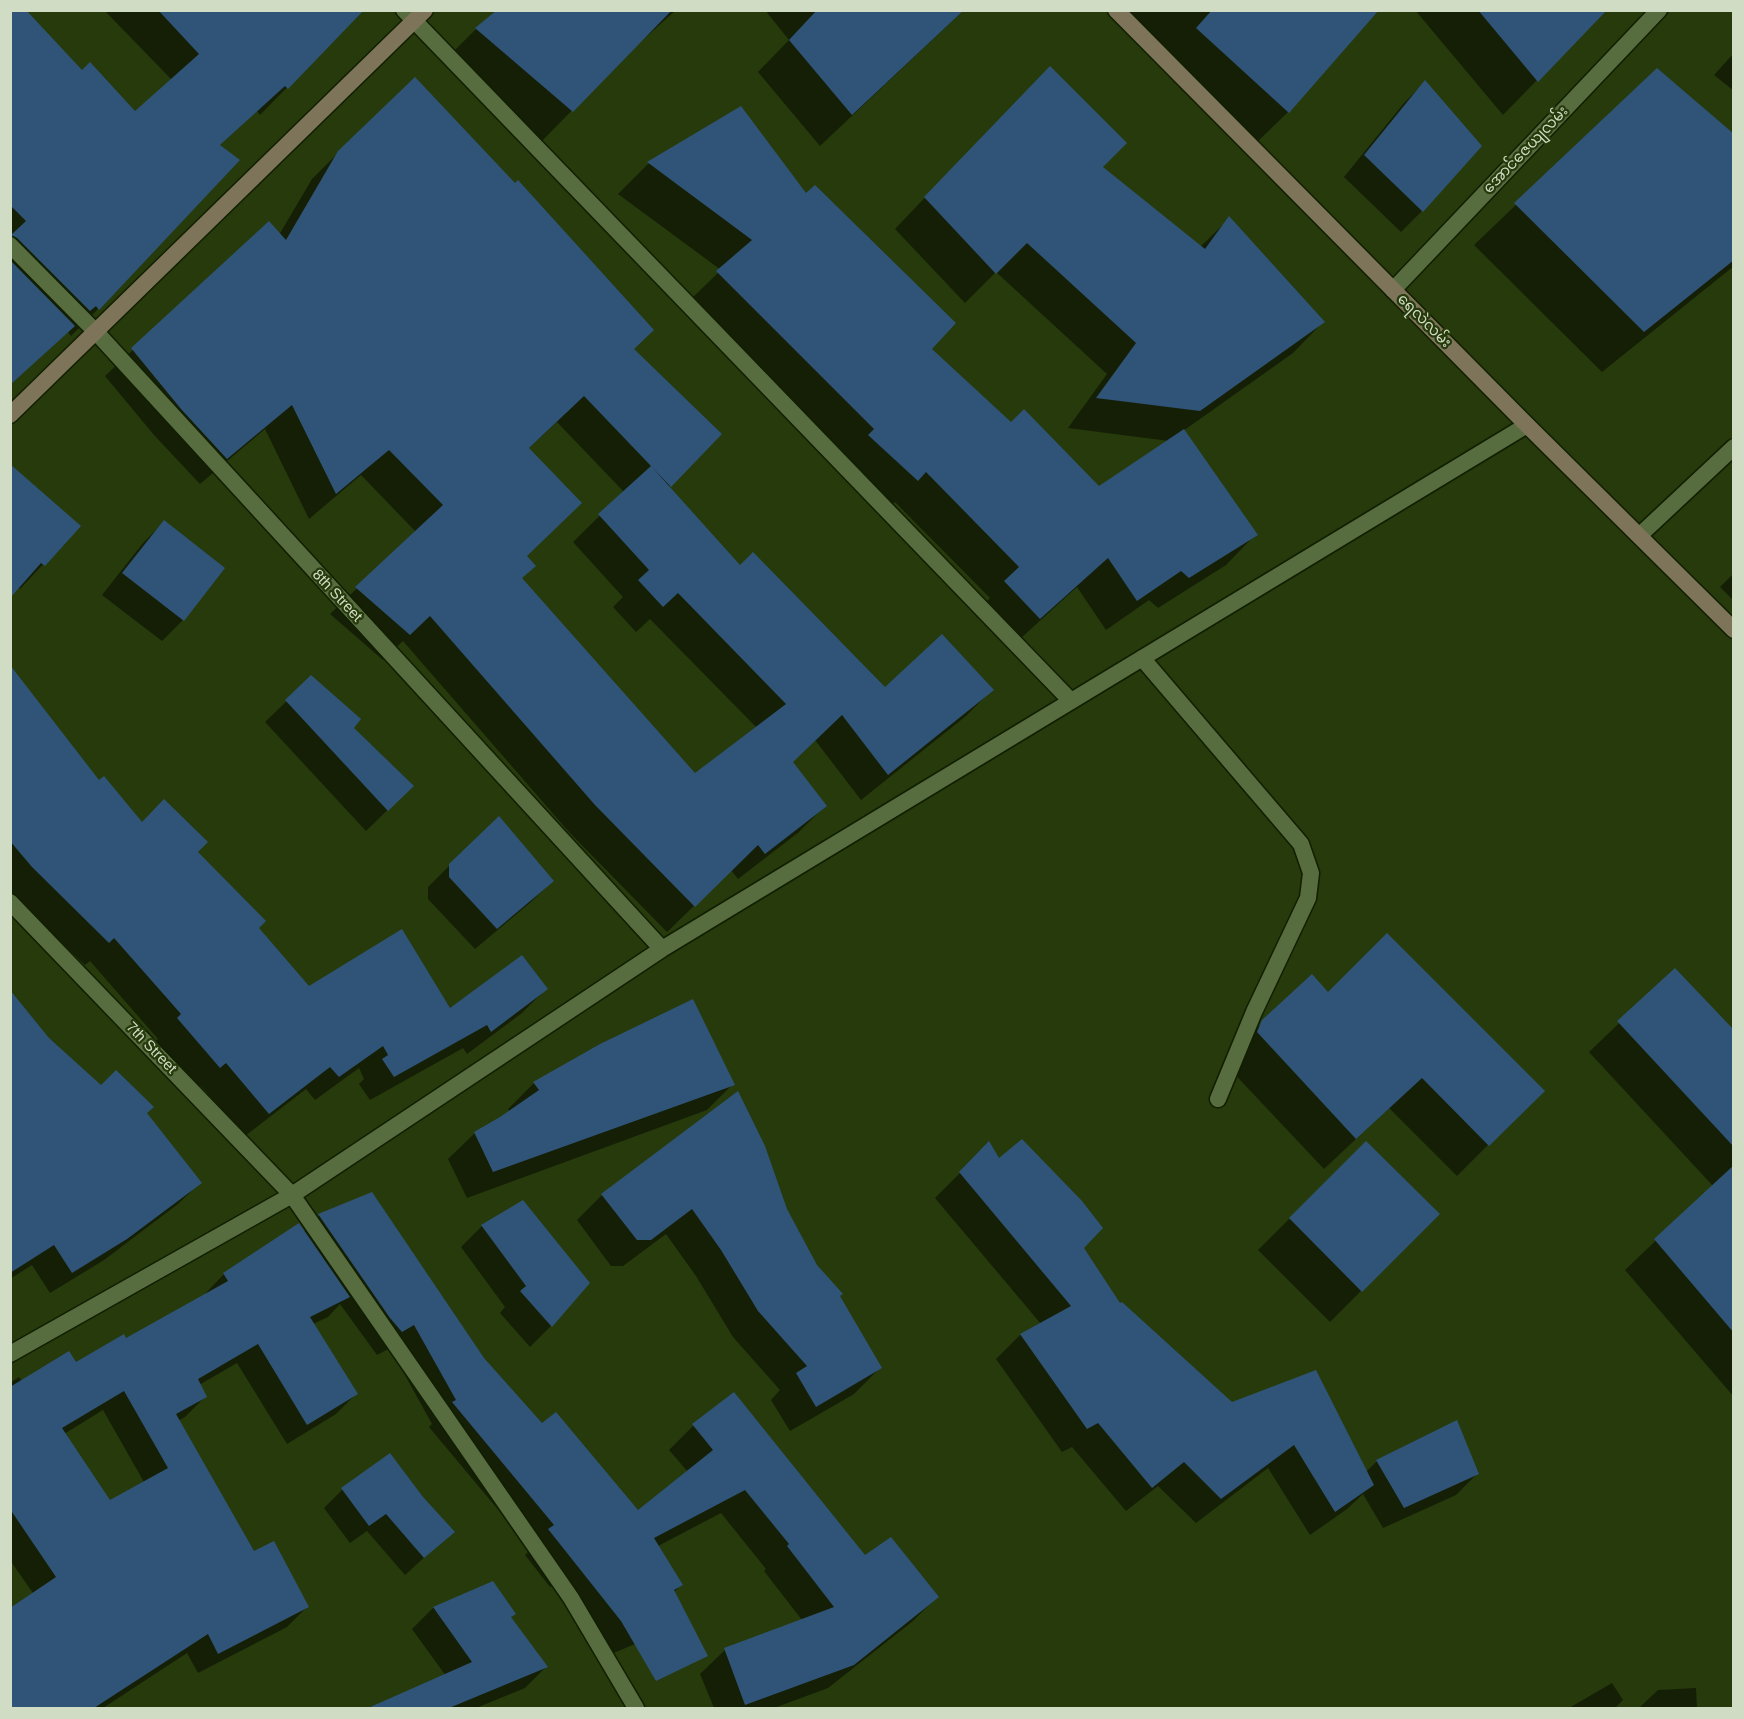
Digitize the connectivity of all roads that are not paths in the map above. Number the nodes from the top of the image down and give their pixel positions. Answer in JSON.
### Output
{"nodes":[{"id":1,"x":1116,"y":10,"type":"edge"},
{"id":2,"x":1659,"y":10,"type":"edge"},
{"id":3,"x":414,"y":14,"type":"edge"},
{"id":4,"x":10,"y":245,"type":"edge"},
{"id":5,"x":1393,"y":290,"type":"junction"},
{"id":6,"x":96,"y":332,"type":"junction"},
{"id":7,"x":10,"y":415,"type":"edge"},
{"id":8,"x":1527,"y":425,"type":"junction"},
{"id":9,"x":1734,"y":447,"type":"edge"},
{"id":10,"x":1640,"y":535,"type":"junction"},
{"id":11,"x":1734,"y":630,"type":"edge"},
{"id":12,"x":1142,"y":658,"type":"junction"},
{"id":13,"x":1071,"y":701,"type":"junction"},
{"id":14,"x":10,"y":902,"type":"edge"},
{"id":15,"x":662,"y":949,"type":"junction"},
{"id":16,"x":1218,"y":1099,"type":"dead end"},
{"id":17,"x":292,"y":1195,"type":"junction"},
{"id":18,"x":10,"y":1354,"type":"edge"},
{"id":19,"x":636,"y":1708,"type":"edge"}],
"edges":[{"from":1,"to":5,"type":"main road","name":"ရေလဲလမ်း"},
{"from":2,"to":5,"type":"street","name":"အောင်ဇေယျလမ်း"},
{"from":3,"to":6,"type":"main road"},
{"from":3,"to":13,"type":"street"},
{"from":4,"to":6,"type":"street","name":"8th Street"},
{"from":5,"to":8,"type":"main road","name":"ရေလဲလမ်း"},
{"from":6,"to":7,"type":"main road"},
{"from":6,"to":15,"type":"street","name":"8th Street"},
{"from":8,"to":10,"type":"main road","name":"ရေလဲလမ်း"},
{"from":8,"to":12,"type":"street"},
{"from":9,"to":10,"type":"street"},
{"from":10,"to":11,"type":"main road","name":"ရေလဲလမ်း"},
{"from":12,"to":13,"type":"street"},
{"from":12,"to":16,"type":"street"},
{"from":13,"to":15,"type":"street"},
{"from":14,"to":17,"type":"street","name":"7th Street"},
{"from":15,"to":17,"type":"street"},
{"from":17,"to":18,"type":"street"},
{"from":17,"to":19,"type":"street","name":"7th Street"}]}
